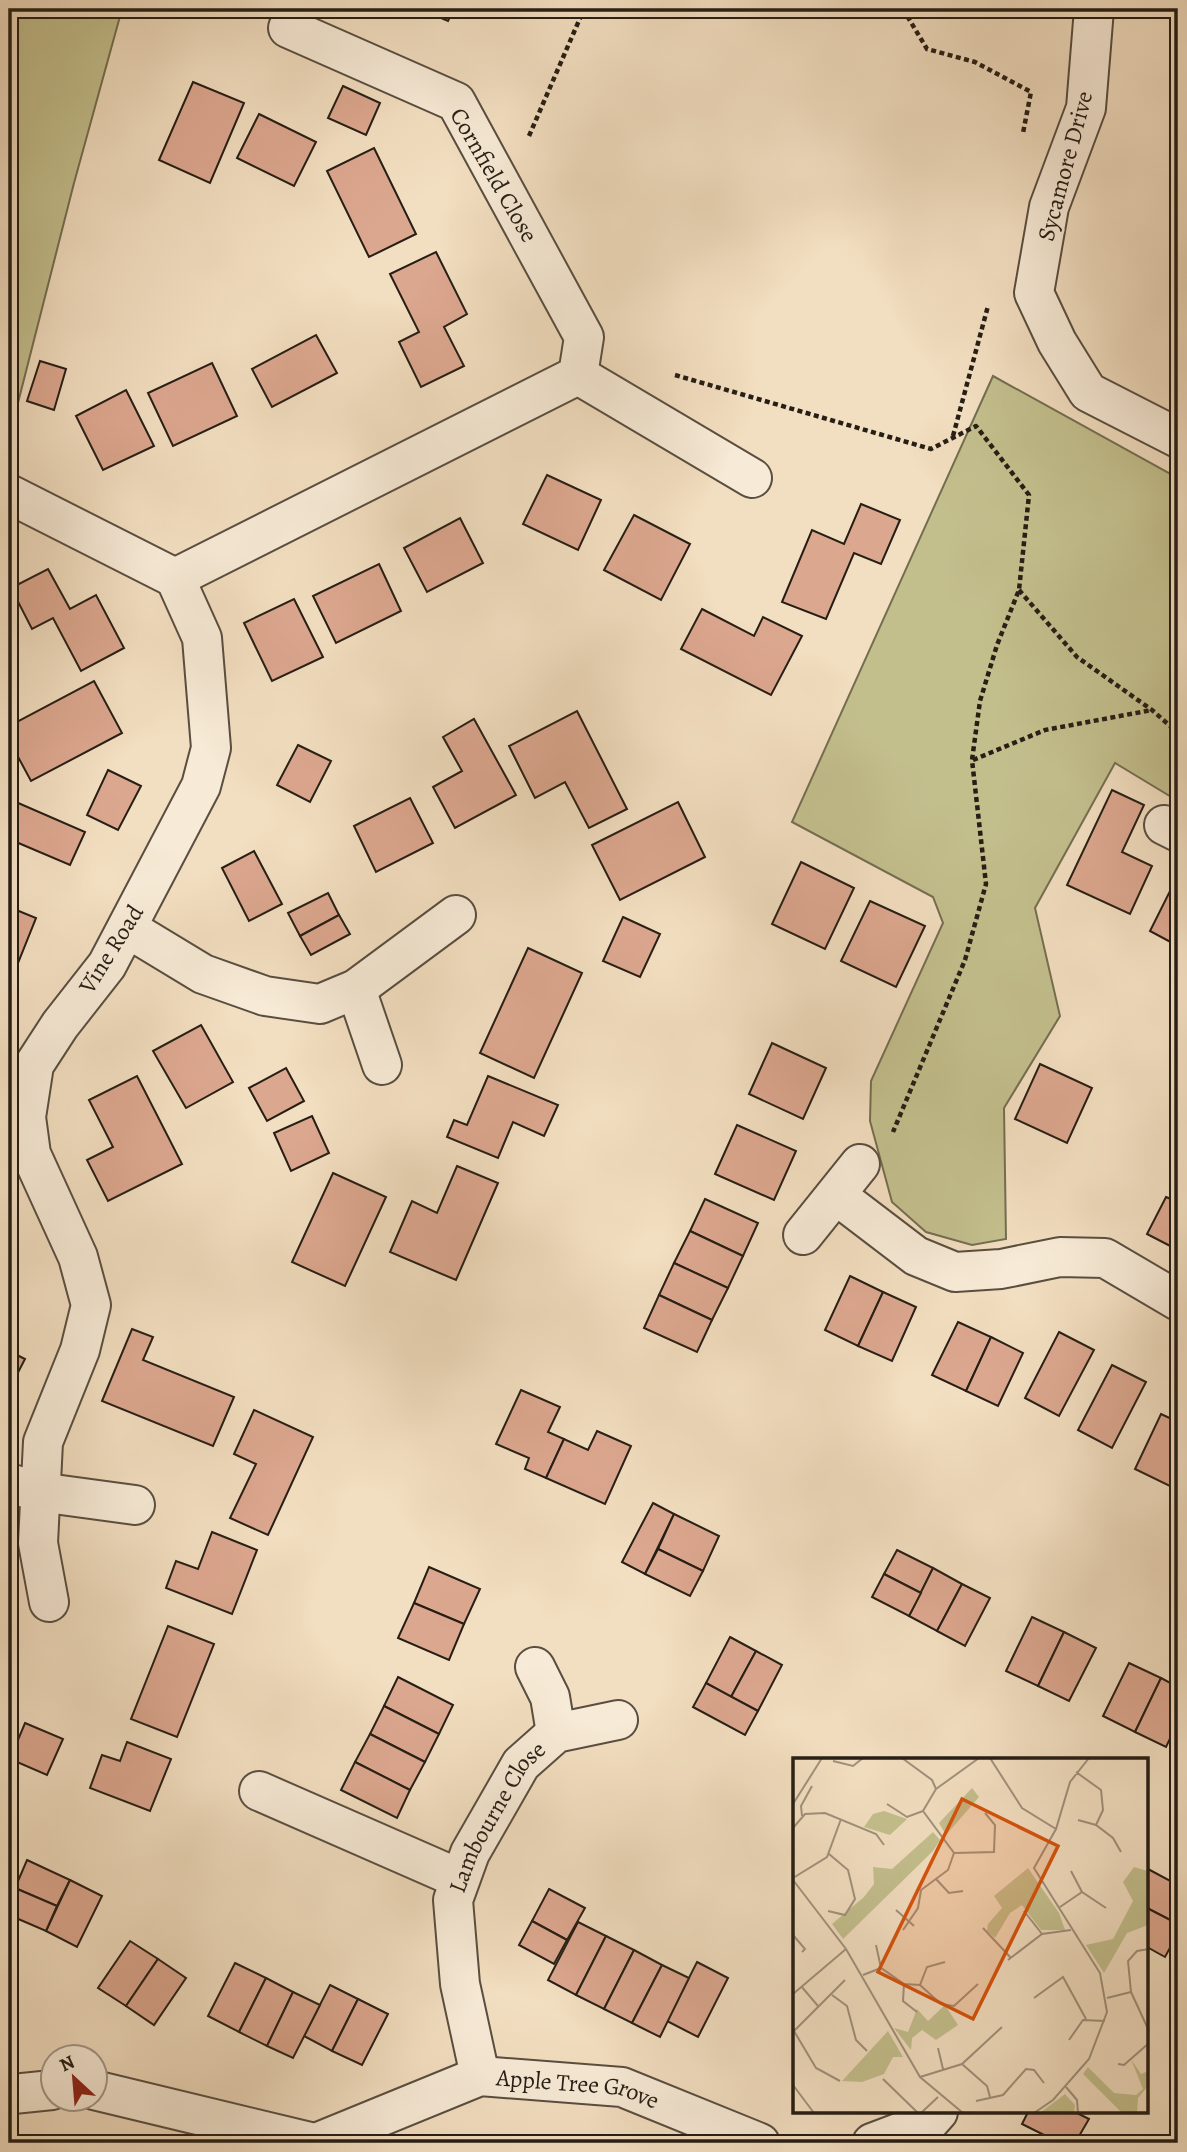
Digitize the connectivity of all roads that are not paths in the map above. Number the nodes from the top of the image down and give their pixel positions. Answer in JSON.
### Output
{"nodes":[{"id":1,"x":1094,"y":9,"type":"edge"},
{"id":2,"x":288,"y":28,"type":"dead end"},
{"id":3,"x":578,"y":375,"type":"junction"},
{"id":4,"x":1178,"y":438,"type":"edge"},
{"id":5,"x":752,"y":478,"type":"dead end"},
{"id":6,"x":9,"y":494,"type":"edge"},
{"id":7,"x":175,"y":578,"type":"junction"},
{"id":8,"x":456,"y":915,"type":"dead end"},
{"id":9,"x":127,"y":928,"type":"junction"},
{"id":10,"x":356,"y":989,"type":"junction"},
{"id":11,"x":382,"y":1065,"type":"dead end"},
{"id":12,"x":860,"y":1164,"type":"road end"},
{"id":13,"x":836,"y":1195,"type":"junction"},
{"id":14,"x":803,"y":1236,"type":"dead end"},
{"id":15,"x":1178,"y":1301,"type":"edge"},
{"id":16,"x":24,"y":1488,"type":"edge"},
{"id":17,"x":135,"y":1505,"type":"dead end"},
{"id":18,"x":49,"y":1602,"type":"dead end"},
{"id":19,"x":535,"y":1667,"type":"dead end"},
{"id":20,"x":618,"y":1720,"type":"dead end"},
{"id":21,"x":556,"y":1734,"type":"junction"},
{"id":22,"x":259,"y":1791,"type":"dead end"},
{"id":23,"x":460,"y":1880,"type":"junction"},
{"id":24,"x":480,"y":2076,"type":"junction"},
{"id":25,"x":38,"y":2091,"type":"edge"},
{"id":26,"x":10,"y":2092,"type":"edge"},
{"id":27,"x":108,"y":2093,"type":"edge"},
{"id":28,"x":936,"y":2114,"type":"edge"},
{"id":29,"x":315,"y":2143,"type":"edge"},
{"id":30,"x":760,"y":2143,"type":"edge"},
{"id":31,"x":872,"y":2143,"type":"edge"}],
"edges":[{"from":1,"to":4,"type":"street","name":"Sycamore Drive"},
{"from":2,"to":3,"type":"street","name":"Cornfield Close"},
{"from":3,"to":5,"type":"street"},
{"from":3,"to":7,"type":"street"},
{"from":6,"to":7,"type":"street"},
{"from":7,"to":9,"type":"street","name":"Vine Road"},
{"from":8,"to":10,"type":"street"},
{"from":9,"to":10,"type":"street"},
{"from":9,"to":16,"type":"street","name":"Vine Road"},
{"from":10,"to":11,"type":"street"},
{"from":12,"to":13,"type":"street"},
{"from":13,"to":14,"type":"street"},
{"from":13,"to":15,"type":"street"},
{"from":16,"to":17,"type":"street"},
{"from":16,"to":18,"type":"street","name":"Vine Road"},
{"from":19,"to":21,"type":"street","name":"Lambourne Close"},
{"from":20,"to":21,"type":"street","name":"Lambourne Close"},
{"from":21,"to":23,"type":"street","name":"Lambourne Close"},
{"from":22,"to":23,"type":"street"},
{"from":23,"to":24,"type":"street","name":"Lambourne Close"},
{"from":24,"to":29,"type":"street","name":"Apple Tree Grove"},
{"from":24,"to":30,"type":"street","name":"Apple Tree Grove"},
{"from":25,"to":26,"type":"street"},
{"from":27,"to":29,"type":"street","name":"Apple Tree Grove"},
{"from":28,"to":31,"type":"street"}]}
